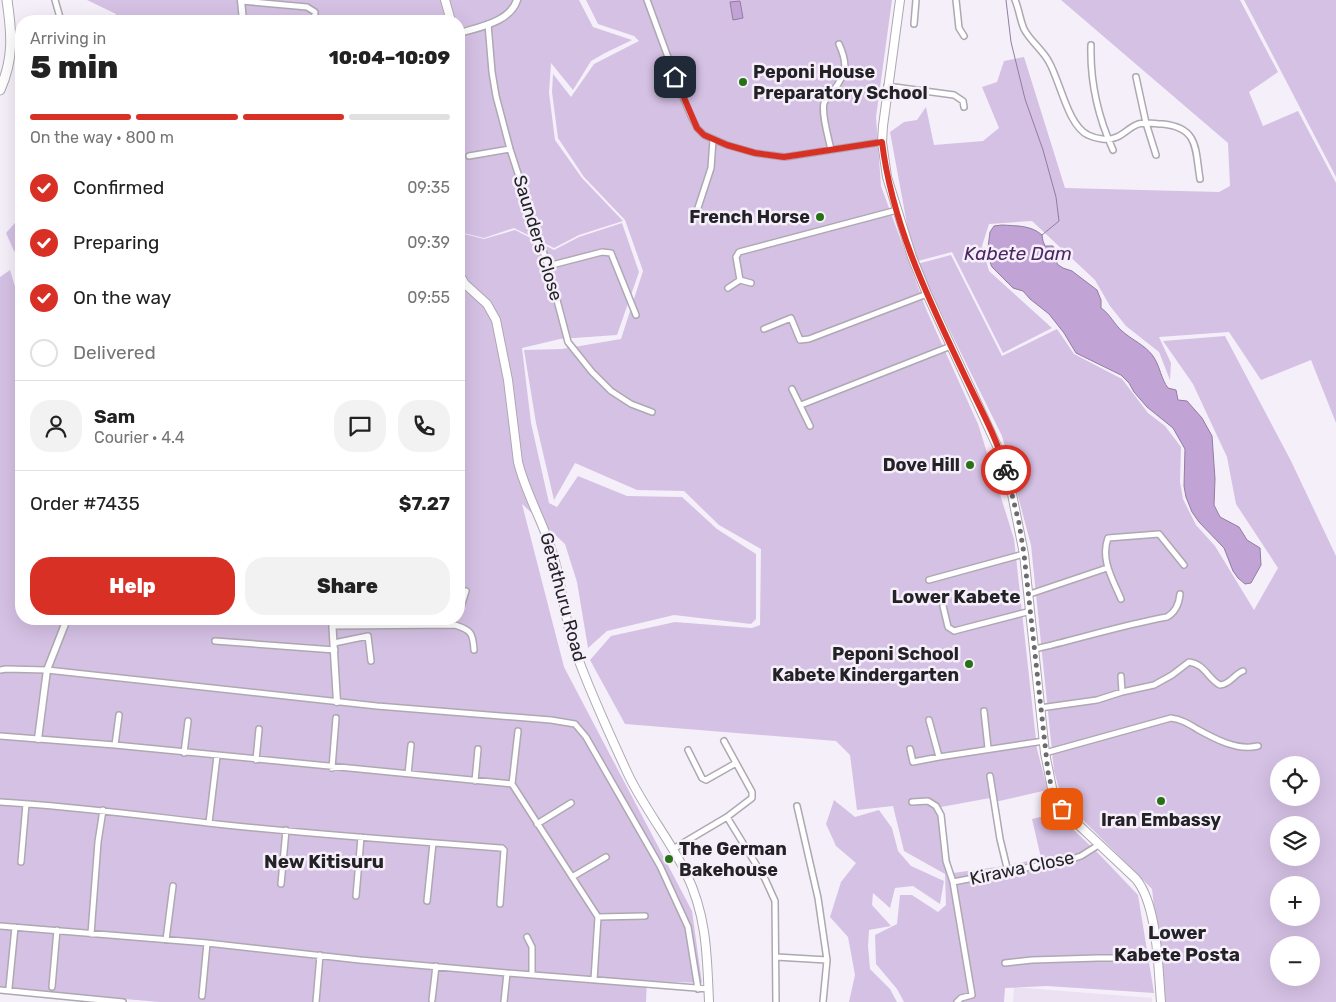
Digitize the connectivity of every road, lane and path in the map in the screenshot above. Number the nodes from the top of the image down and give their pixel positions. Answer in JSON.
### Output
{"nodes":[{"id":1,"x":7,"y":0,"type":"edge"},
{"id":2,"x":55,"y":0,"type":"edge"},
{"id":3,"x":445,"y":0,"type":"edge"},
{"id":4,"x":517,"y":0,"type":"edge"},
{"id":5,"x":647,"y":0,"type":"edge"},
{"id":6,"x":900,"y":0,"type":"edge"},
{"id":7,"x":916,"y":0,"type":"edge"},
{"id":8,"x":956,"y":0,"type":"edge"},
{"id":9,"x":1015,"y":0,"type":"edge"},
{"id":10,"x":241,"y":1,"type":"edge"},
{"id":11,"x":59,"y":15,"type":"edge"},
{"id":12,"x":242,"y":15,"type":"edge"},
{"id":13,"x":315,"y":15,"type":"edge"},
{"id":14,"x":449,"y":15,"type":"edge"},
{"id":15,"x":488,"y":24,"type":"junction"},
{"id":16,"x":914,"y":24,"type":"dead end"},
{"id":17,"x":465,"y":31,"type":"edge"},
{"id":18,"x":964,"y":36,"type":"dead end"},
{"id":19,"x":839,"y":44,"type":"dead end"},
{"id":20,"x":1091,"y":45,"type":"dead end"},
{"id":21,"x":4,"y":71,"type":"edge"},
{"id":22,"x":1136,"y":77,"type":"dead end"},
{"id":23,"x":887,"y":86,"type":"junction"},
{"id":24,"x":0,"y":90,"type":"edge"},
{"id":25,"x":964,"y":107,"type":"dead end"},
{"id":26,"x":1146,"y":123,"type":"junction"},
{"id":27,"x":1108,"y":138,"type":"junction"},
{"id":28,"x":713,"y":140,"type":"junction"},
{"id":29,"x":882,"y":142,"type":"junction"},
{"id":30,"x":510,"y":149,"type":"junction"},
{"id":31,"x":831,"y":150,"type":"junction"},
{"id":32,"x":1113,"y":150,"type":"dead end"},
{"id":33,"x":1156,"y":155,"type":"dead end"},
{"id":34,"x":469,"y":156,"type":"dead end"},
{"id":35,"x":1200,"y":179,"type":"dead end"},
{"id":36,"x":897,"y":210,"type":"junction"},
{"id":37,"x":694,"y":217,"type":"dead end"},
{"id":38,"x":548,"y":266,"type":"junction"},
{"id":39,"x":740,"y":280,"type":"junction"},
{"id":40,"x":751,"y":283,"type":"dead end"},
{"id":41,"x":465,"y":284,"type":"edge"},
{"id":42,"x":728,"y":288,"type":"dead end"},
{"id":43,"x":927,"y":294,"type":"junction"},
{"id":44,"x":636,"y":315,"type":"dead end"},
{"id":45,"x":764,"y":329,"type":"dead end"},
{"id":46,"x":951,"y":346,"type":"junction"},
{"id":47,"x":792,"y":389,"type":"dead end"},
{"id":48,"x":800,"y":405,"type":"junction"},
{"id":49,"x":652,"y":412,"type":"dead end"},
{"id":50,"x":810,"y":426,"type":"dead end"},
{"id":51,"x":1024,"y":554,"type":"junction"},
{"id":52,"x":1184,"y":565,"type":"dead end"},
{"id":53,"x":1107,"y":568,"type":"junction"},
{"id":54,"x":929,"y":580,"type":"dead end"},
{"id":55,"x":466,"y":591,"type":"dead end"},
{"id":56,"x":465,"y":594,"type":"edge"},
{"id":57,"x":1030,"y":594,"type":"junction"},
{"id":58,"x":1180,"y":594,"type":"dead end"},
{"id":59,"x":1122,"y":599,"type":"dead end"},
{"id":60,"x":943,"y":606,"type":"dead end"},
{"id":61,"x":1031,"y":611,"type":"junction"},
{"id":62,"x":65,"y":625,"type":"edge"},
{"id":63,"x":364,"y":625,"type":"edge"},
{"id":64,"x":460,"y":625,"type":"edge"},
{"id":65,"x":333,"y":626,"type":"joint"},
{"id":66,"x":215,"y":641,"type":"dead end"},
{"id":67,"x":334,"y":646,"type":"junction"},
{"id":68,"x":1035,"y":649,"type":"junction"},
{"id":69,"x":474,"y":650,"type":"dead end"},
{"id":70,"x":371,"y":661,"type":"dead end"},
{"id":71,"x":0,"y":670,"type":"edge"},
{"id":72,"x":47,"y":670,"type":"junction"},
{"id":73,"x":1243,"y":671,"type":"dead end"},
{"id":74,"x":1121,"y":676,"type":"dead end"},
{"id":75,"x":1122,"y":692,"type":"junction"},
{"id":76,"x":338,"y":702,"type":"junction"},
{"id":77,"x":1040,"y":708,"type":"junction"},
{"id":78,"x":984,"y":711,"type":"dead end"},
{"id":79,"x":119,"y":715,"type":"dead end"},
{"id":80,"x":336,"y":718,"type":"dead end"},
{"id":81,"x":929,"y":720,"type":"dead end"},
{"id":82,"x":188,"y":721,"type":"dead end"},
{"id":83,"x":259,"y":729,"type":"dead end"},
{"id":84,"x":518,"y":731,"type":"dead end"},
{"id":85,"x":0,"y":736,"type":"edge"},
{"id":86,"x":38,"y":740,"type":"junction"},
{"id":87,"x":1044,"y":740,"type":"junction"},
{"id":88,"x":724,"y":741,"type":"dead end"},
{"id":89,"x":115,"y":745,"type":"junction"},
{"id":90,"x":411,"y":745,"type":"dead end"},
{"id":91,"x":1258,"y":746,"type":"dead end"},
{"id":92,"x":988,"y":748,"type":"junction"},
{"id":93,"x":478,"y":749,"type":"dead end"},
{"id":94,"x":910,"y":749,"type":"dead end"},
{"id":95,"x":688,"y":750,"type":"dead end"},
{"id":96,"x":184,"y":752,"type":"junction"},
{"id":97,"x":1045,"y":753,"type":"junction"},
{"id":98,"x":218,"y":756,"type":"junction"},
{"id":99,"x":939,"y":757,"type":"junction"},
{"id":100,"x":256,"y":760,"type":"junction"},
{"id":101,"x":736,"y":763,"type":"junction"},
{"id":102,"x":332,"y":768,"type":"junction"},
{"id":103,"x":408,"y":774,"type":"junction"},
{"id":104,"x":990,"y":776,"type":"dead end"},
{"id":105,"x":475,"y":780,"type":"junction"},
{"id":106,"x":512,"y":784,"type":"junction"},
{"id":107,"x":0,"y":802,"type":"edge"},
{"id":108,"x":912,"y":802,"type":"dead end"},
{"id":109,"x":571,"y":803,"type":"dead end"},
{"id":110,"x":26,"y":804,"type":"junction"},
{"id":111,"x":797,"y":806,"type":"dead end"},
{"id":112,"x":103,"y":810,"type":"junction"},
{"id":113,"x":728,"y":817,"type":"junction"},
{"id":114,"x":209,"y":823,"type":"junction"},
{"id":115,"x":537,"y":824,"type":"junction"},
{"id":116,"x":286,"y":830,"type":"junction"},
{"id":117,"x":361,"y":837,"type":"junction"},
{"id":118,"x":433,"y":843,"type":"junction"},
{"id":119,"x":1100,"y":844,"type":"junction"},
{"id":120,"x":673,"y":849,"type":"junction"},
{"id":121,"x":606,"y":857,"type":"dead end"},
{"id":122,"x":21,"y":862,"type":"dead end"},
{"id":123,"x":1008,"y":872,"type":"junction"},
{"id":124,"x":572,"y":877,"type":"junction"},
{"id":125,"x":953,"y":882,"type":"junction"},
{"id":126,"x":281,"y":884,"type":"dead end"},
{"id":127,"x":173,"y":886,"type":"dead end"},
{"id":128,"x":356,"y":896,"type":"dead end"},
{"id":129,"x":428,"y":901,"type":"dead end"},
{"id":130,"x":500,"y":904,"type":"dead end"},
{"id":131,"x":645,"y":916,"type":"dead end"},
{"id":132,"x":598,"y":917,"type":"junction"},
{"id":133,"x":0,"y":926,"type":"edge"},
{"id":134,"x":15,"y":927,"type":"junction"},
{"id":135,"x":57,"y":930,"type":"junction"},
{"id":136,"x":91,"y":934,"type":"junction"},
{"id":137,"x":526,"y":937,"type":"dead end"},
{"id":138,"x":166,"y":940,"type":"junction"},
{"id":139,"x":207,"y":943,"type":"junction"},
{"id":140,"x":320,"y":955,"type":"junction"},
{"id":141,"x":776,"y":957,"type":"junction"},
{"id":142,"x":1157,"y":958,"type":"junction"},
{"id":143,"x":827,"y":960,"type":"junction"},
{"id":144,"x":1005,"y":964,"type":"dead end"},
{"id":145,"x":436,"y":966,"type":"junction"},
{"id":146,"x":507,"y":973,"type":"junction"},
{"id":147,"x":532,"y":975,"type":"junction"},
{"id":148,"x":594,"y":980,"type":"junction"},
{"id":149,"x":52,"y":987,"type":"dead end"},
{"id":150,"x":9,"y":988,"type":"dead end"},
{"id":151,"x":698,"y":988,"type":"junction"},
{"id":152,"x":0,"y":990,"type":"edge"},
{"id":153,"x":709,"y":990,"type":"junction"},
{"id":154,"x":202,"y":996,"type":"dead end"},
{"id":155,"x":432,"y":1000,"type":"dead end"},
{"id":156,"x":123,"y":1002,"type":"edge"},
{"id":157,"x":316,"y":1002,"type":"edge"},
{"id":158,"x":504,"y":1002,"type":"edge"},
{"id":159,"x":709,"y":1002,"type":"edge"},
{"id":160,"x":776,"y":1002,"type":"edge"},
{"id":161,"x":823,"y":1002,"type":"edge"},
{"id":162,"x":956,"y":1002,"type":"edge"},
{"id":163,"x":1161,"y":1002,"type":"edge"}],
"edges":[{"from":1,"to":21,"type":"main road"},
{"from":2,"to":11,"type":"street"},
{"from":3,"to":14,"type":"main road"},
{"from":4,"to":15,"type":"street"},
{"from":5,"to":28,"type":"street"},
{"from":6,"to":23,"type":"main road"},
{"from":7,"to":16,"type":"street"},
{"from":8,"to":18,"type":"street"},
{"from":9,"to":27,"type":"street"},
{"from":10,"to":12,"type":"street"},
{"from":10,"to":13,"type":"street"},
{"from":15,"to":17,"type":"street"},
{"from":15,"to":30,"type":"street","name":"Saunders Close"},
{"from":19,"to":31,"type":"street"},
{"from":20,"to":27,"type":"street"},
{"from":21,"to":24,"type":"main road"},
{"from":22,"to":26,"type":"street"},
{"from":23,"to":25,"type":"street"},
{"from":23,"to":29,"type":"main road"},
{"from":26,"to":27,"type":"street"},
{"from":26,"to":33,"type":"street"},
{"from":26,"to":35,"type":"street"},
{"from":27,"to":32,"type":"street"},
{"from":28,"to":31,"type":"street"},
{"from":28,"to":37,"type":"street"},
{"from":29,"to":31,"type":"street"},
{"from":29,"to":36,"type":"main road"},
{"from":30,"to":34,"type":"street"},
{"from":30,"to":38,"type":"street","name":"Saunders Close"},
{"from":36,"to":39,"type":"street"},
{"from":36,"to":43,"type":"main road"},
{"from":38,"to":44,"type":"street"},
{"from":38,"to":49,"type":"street","name":"Saunders Close"},
{"from":39,"to":40,"type":"street"},
{"from":39,"to":42,"type":"street"},
{"from":41,"to":120,"type":"main road","name":"Getathuru Road"},
{"from":43,"to":45,"type":"street"},
{"from":43,"to":46,"type":"main road"},
{"from":46,"to":48,"type":"street"},
{"from":46,"to":51,"type":"main road"},
{"from":47,"to":48,"type":"street"},
{"from":48,"to":50,"type":"street"},
{"from":51,"to":54,"type":"street"},
{"from":51,"to":57,"type":"main road"},
{"from":52,"to":53,"type":"street"},
{"from":53,"to":57,"type":"street"},
{"from":53,"to":59,"type":"street"},
{"from":55,"to":56,"type":"street"},
{"from":57,"to":61,"type":"main road"},
{"from":58,"to":68,"type":"street"},
{"from":60,"to":61,"type":"street"},
{"from":61,"to":68,"type":"main road"},
{"from":62,"to":72,"type":"street"},
{"from":63,"to":65,"type":"street"},
{"from":64,"to":69,"type":"street"},
{"from":65,"to":67,"type":"street"},
{"from":66,"to":67,"type":"street"},
{"from":67,"to":70,"type":"street"},
{"from":67,"to":76,"type":"street"},
{"from":68,"to":77,"type":"main road"},
{"from":71,"to":72,"type":"street"},
{"from":72,"to":76,"type":"street"},
{"from":72,"to":86,"type":"street"},
{"from":73,"to":75,"type":"street"},
{"from":74,"to":75,"type":"street"},
{"from":75,"to":77,"type":"street"},
{"from":76,"to":151,"type":"street"},
{"from":77,"to":87,"type":"main road"},
{"from":78,"to":92,"type":"street"},
{"from":79,"to":89,"type":"street"},
{"from":80,"to":102,"type":"street"},
{"from":81,"to":99,"type":"street"},
{"from":82,"to":96,"type":"street"},
{"from":83,"to":100,"type":"street"},
{"from":84,"to":106,"type":"street"},
{"from":85,"to":86,"type":"street"},
{"from":86,"to":89,"type":"street"},
{"from":87,"to":92,"type":"street"},
{"from":87,"to":97,"type":"main road"},
{"from":88,"to":101,"type":"street"},
{"from":89,"to":96,"type":"street"},
{"from":90,"to":103,"type":"street"},
{"from":91,"to":97,"type":"street"},
{"from":92,"to":99,"type":"street"},
{"from":93,"to":105,"type":"street"},
{"from":94,"to":99,"type":"street"},
{"from":95,"to":101,"type":"street"},
{"from":96,"to":98,"type":"street"},
{"from":97,"to":119,"type":"main road"},
{"from":98,"to":100,"type":"street"},
{"from":98,"to":114,"type":"street"},
{"from":100,"to":102,"type":"street"},
{"from":101,"to":113,"type":"street"},
{"from":102,"to":103,"type":"street"},
{"from":103,"to":105,"type":"street"},
{"from":104,"to":123,"type":"street"},
{"from":105,"to":106,"type":"street"},
{"from":106,"to":115,"type":"street"},
{"from":107,"to":110,"type":"street"},
{"from":108,"to":125,"type":"street"},
{"from":109,"to":115,"type":"street"},
{"from":110,"to":112,"type":"street"},
{"from":110,"to":122,"type":"street"},
{"from":111,"to":143,"type":"street"},
{"from":112,"to":114,"type":"street"},
{"from":112,"to":136,"type":"street"},
{"from":113,"to":120,"type":"street"},
{"from":113,"to":141,"type":"street"},
{"from":114,"to":116,"type":"street"},
{"from":115,"to":124,"type":"street"},
{"from":116,"to":117,"type":"street"},
{"from":116,"to":126,"type":"street"},
{"from":117,"to":118,"type":"street"},
{"from":117,"to":128,"type":"street"},
{"from":118,"to":129,"type":"street"},
{"from":118,"to":130,"type":"street"},
{"from":119,"to":123,"type":"street","name":"Kirawa Close"},
{"from":119,"to":142,"type":"main road"},
{"from":120,"to":153,"type":"main road","name":"Getathuru Road"},
{"from":121,"to":124,"type":"street"},
{"from":123,"to":125,"type":"street","name":"Kirawa Close"},
{"from":124,"to":132,"type":"street"},
{"from":125,"to":162,"type":"street","name":"Kirawa Close"},
{"from":127,"to":138,"type":"street"},
{"from":131,"to":132,"type":"street"},
{"from":132,"to":148,"type":"street"},
{"from":133,"to":134,"type":"street"},
{"from":134,"to":135,"type":"street"},
{"from":134,"to":150,"type":"street"},
{"from":135,"to":136,"type":"street"},
{"from":135,"to":149,"type":"street"},
{"from":136,"to":138,"type":"street"},
{"from":137,"to":147,"type":"street"},
{"from":138,"to":139,"type":"street"},
{"from":139,"to":140,"type":"street"},
{"from":139,"to":154,"type":"street"},
{"from":140,"to":145,"type":"street"},
{"from":140,"to":157,"type":"street"},
{"from":141,"to":143,"type":"street"},
{"from":141,"to":160,"type":"street"},
{"from":142,"to":144,"type":"street"},
{"from":142,"to":163,"type":"main road"},
{"from":143,"to":161,"type":"street"},
{"from":145,"to":146,"type":"street"},
{"from":145,"to":155,"type":"street"},
{"from":146,"to":147,"type":"street"},
{"from":146,"to":158,"type":"street"},
{"from":147,"to":148,"type":"street"},
{"from":148,"to":151,"type":"street"},
{"from":151,"to":153,"type":"street"},
{"from":152,"to":156,"type":"street"},
{"from":153,"to":159,"type":"main road","name":"Getathuru Road"}]}
